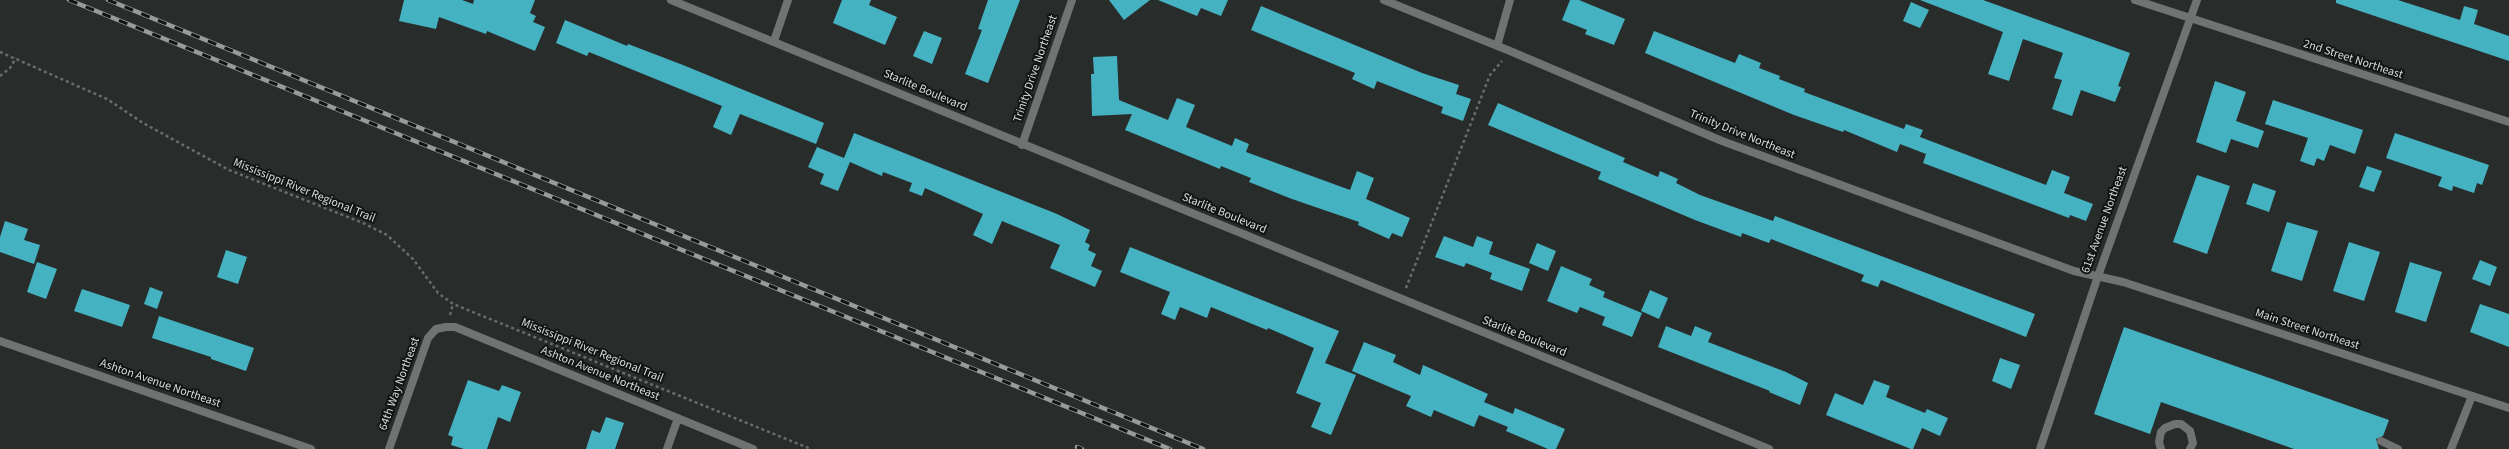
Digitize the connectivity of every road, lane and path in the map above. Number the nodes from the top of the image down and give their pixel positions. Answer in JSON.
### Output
{"nodes":[{"id":1,"x":671,"y":0,"type":"edge"},
{"id":2,"x":788,"y":0,"type":"edge"},
{"id":3,"x":1072,"y":0,"type":"edge"},
{"id":4,"x":1384,"y":0,"type":"edge"},
{"id":5,"x":1510,"y":0,"type":"edge"},
{"id":6,"x":2135,"y":0,"type":"edge"},
{"id":7,"x":2197,"y":0,"type":"edge"},
{"id":8,"x":2190,"y":20,"type":"junction"},
{"id":9,"x":774,"y":41,"type":"junction"},
{"id":10,"x":1497,"y":46,"type":"junction"},
{"id":11,"x":1510,"y":50,"type":"junction"},
{"id":12,"x":0,"y":52,"type":"edge"},
{"id":13,"x":16,"y":58,"type":"junction"},
{"id":14,"x":0,"y":76,"type":"edge"},
{"id":15,"x":2509,"y":122,"type":"edge"},
{"id":16,"x":1022,"y":145,"type":"junction"},
{"id":17,"x":2098,"y":276,"type":"junction"},
{"id":18,"x":1402,"y":300,"type":"junction"},
{"id":19,"x":436,"y":329,"type":"joint"},
{"id":20,"x":0,"y":341,"type":"edge"},
{"id":21,"x":2472,"y":396,"type":"junction"},
{"id":22,"x":2509,"y":408,"type":"edge"},
{"id":23,"x":678,"y":418,"type":"junction"},
{"id":24,"x":2381,"y":441,"type":"dead end"},
{"id":25,"x":311,"y":449,"type":"edge"},
{"id":26,"x":389,"y":449,"type":"edge"},
{"id":27,"x":667,"y":449,"type":"edge"},
{"id":28,"x":753,"y":449,"type":"edge"},
{"id":29,"x":811,"y":449,"type":"edge"},
{"id":30,"x":1769,"y":449,"type":"edge"},
{"id":31,"x":2040,"y":449,"type":"edge"},
{"id":32,"x":2161,"y":449,"type":"edge"},
{"id":33,"x":2191,"y":449,"type":"edge"},
{"id":34,"x":2398,"y":449,"type":"edge"},
{"id":35,"x":2451,"y":449,"type":"edge"}],
"edges":[{"from":1,"to":9,"type":"street","name":"Starlite Boulevard"},
{"from":2,"to":9,"type":"street"},
{"from":3,"to":16,"type":"street","name":"Trinity Drive Northeast"},
{"from":4,"to":10,"type":"street","name":"Trinity Drive Northeast"},
{"from":5,"to":10,"type":"street"},
{"from":6,"to":8,"type":"street","name":"2nd Street Northeast"},
{"from":7,"to":8,"type":"street","name":"61st Avenue Northeast"},
{"from":8,"to":15,"type":"street","name":"2nd Street Northeast"},
{"from":8,"to":17,"type":"street","name":"61st Avenue Northeast"},
{"from":9,"to":16,"type":"street","name":"Starlite Boulevard"},
{"from":10,"to":11,"type":"street","name":"Trinity Drive Northeast"},
{"from":11,"to":17,"type":"street","name":"Trinity Drive Northeast"},
{"from":11,"to":18,"type":"path"},
{"from":12,"to":13,"type":"path","name":"Mississippi River Regional Trail"},
{"from":13,"to":14,"type":"path"},
{"from":13,"to":29,"type":"path","name":"Mississippi River Regional Trail"},
{"from":16,"to":18,"type":"street","name":"Starlite Boulevard"},
{"from":17,"to":21,"type":"street","name":"Main Street Northeast"},
{"from":17,"to":31,"type":"street","name":"61st Avenue Northeast"},
{"from":18,"to":30,"type":"street","name":"Starlite Boulevard"},
{"from":19,"to":23,"type":"street","name":"Ashton Avenue Northeast"},
{"from":19,"to":26,"type":"street","name":"64th Way Northeast"},
{"from":20,"to":25,"type":"street","name":"Ashton Avenue Northeast"},
{"from":21,"to":22,"type":"street","name":"Main Street Northeast"},
{"from":21,"to":35,"type":"street"},
{"from":23,"to":27,"type":"street"},
{"from":23,"to":28,"type":"street","name":"Ashton Avenue Northeast"},
{"from":24,"to":34,"type":"street"},
{"from":32,"to":33,"type":"street"}]}
